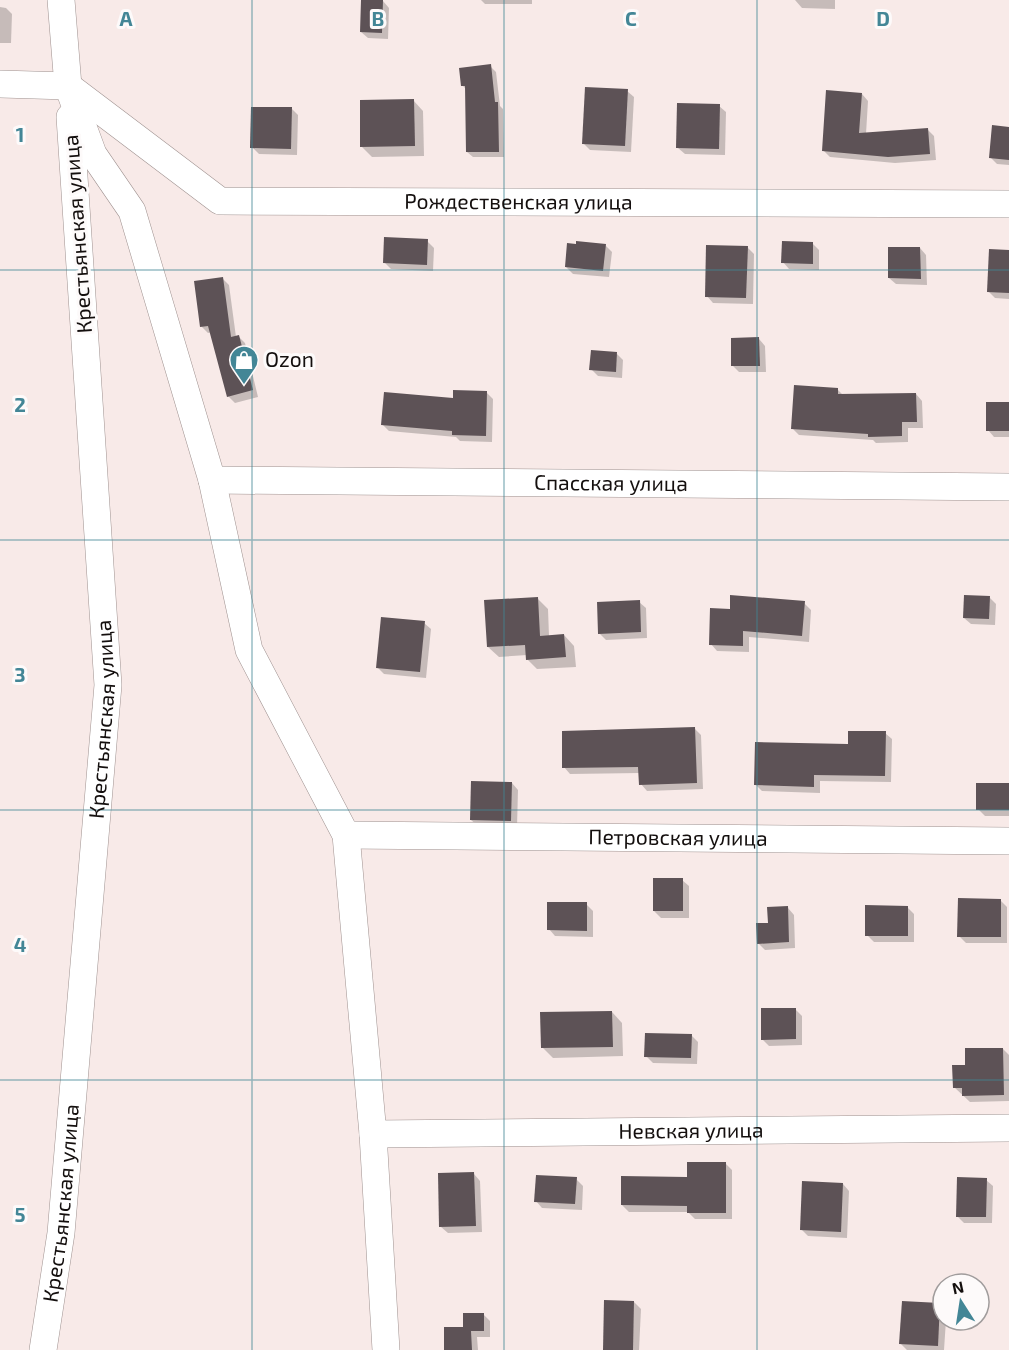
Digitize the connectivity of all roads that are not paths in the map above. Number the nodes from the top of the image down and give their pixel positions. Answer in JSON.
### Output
{"nodes":[{"id":1,"x":61,"y":0,"type":"edge"},
{"id":2,"x":0,"y":84,"type":"edge"},
{"id":3,"x":68,"y":86,"type":"junction"},
{"id":4,"x":1009,"y":204,"type":"edge"},
{"id":5,"x":212,"y":480,"type":"junction"},
{"id":6,"x":1009,"y":487,"type":"edge"},
{"id":7,"x":346,"y":835,"type":"junction"},
{"id":8,"x":1009,"y":841,"type":"edge"},
{"id":9,"x":1009,"y":1128,"type":"edge"},
{"id":10,"x":373,"y":1134,"type":"junction"},
{"id":11,"x":42,"y":1350,"type":"edge"},
{"id":12,"x":386,"y":1350,"type":"edge"}],
"edges":[{"from":1,"to":3,"type":"street"},
{"from":2,"to":3,"type":"street"},
{"from":3,"to":4,"type":"street","name":"Рождественская улица"},
{"from":3,"to":5,"type":"street"},
{"from":3,"to":11,"type":"street","name":"Крестьянская улица"},
{"from":5,"to":6,"type":"street","name":"Спасская улица"},
{"from":5,"to":7,"type":"street"},
{"from":7,"to":8,"type":"street","name":"Петровская улица"},
{"from":7,"to":10,"type":"street"},
{"from":9,"to":10,"type":"street","name":"Невская улица"},
{"from":10,"to":12,"type":"street"}]}
